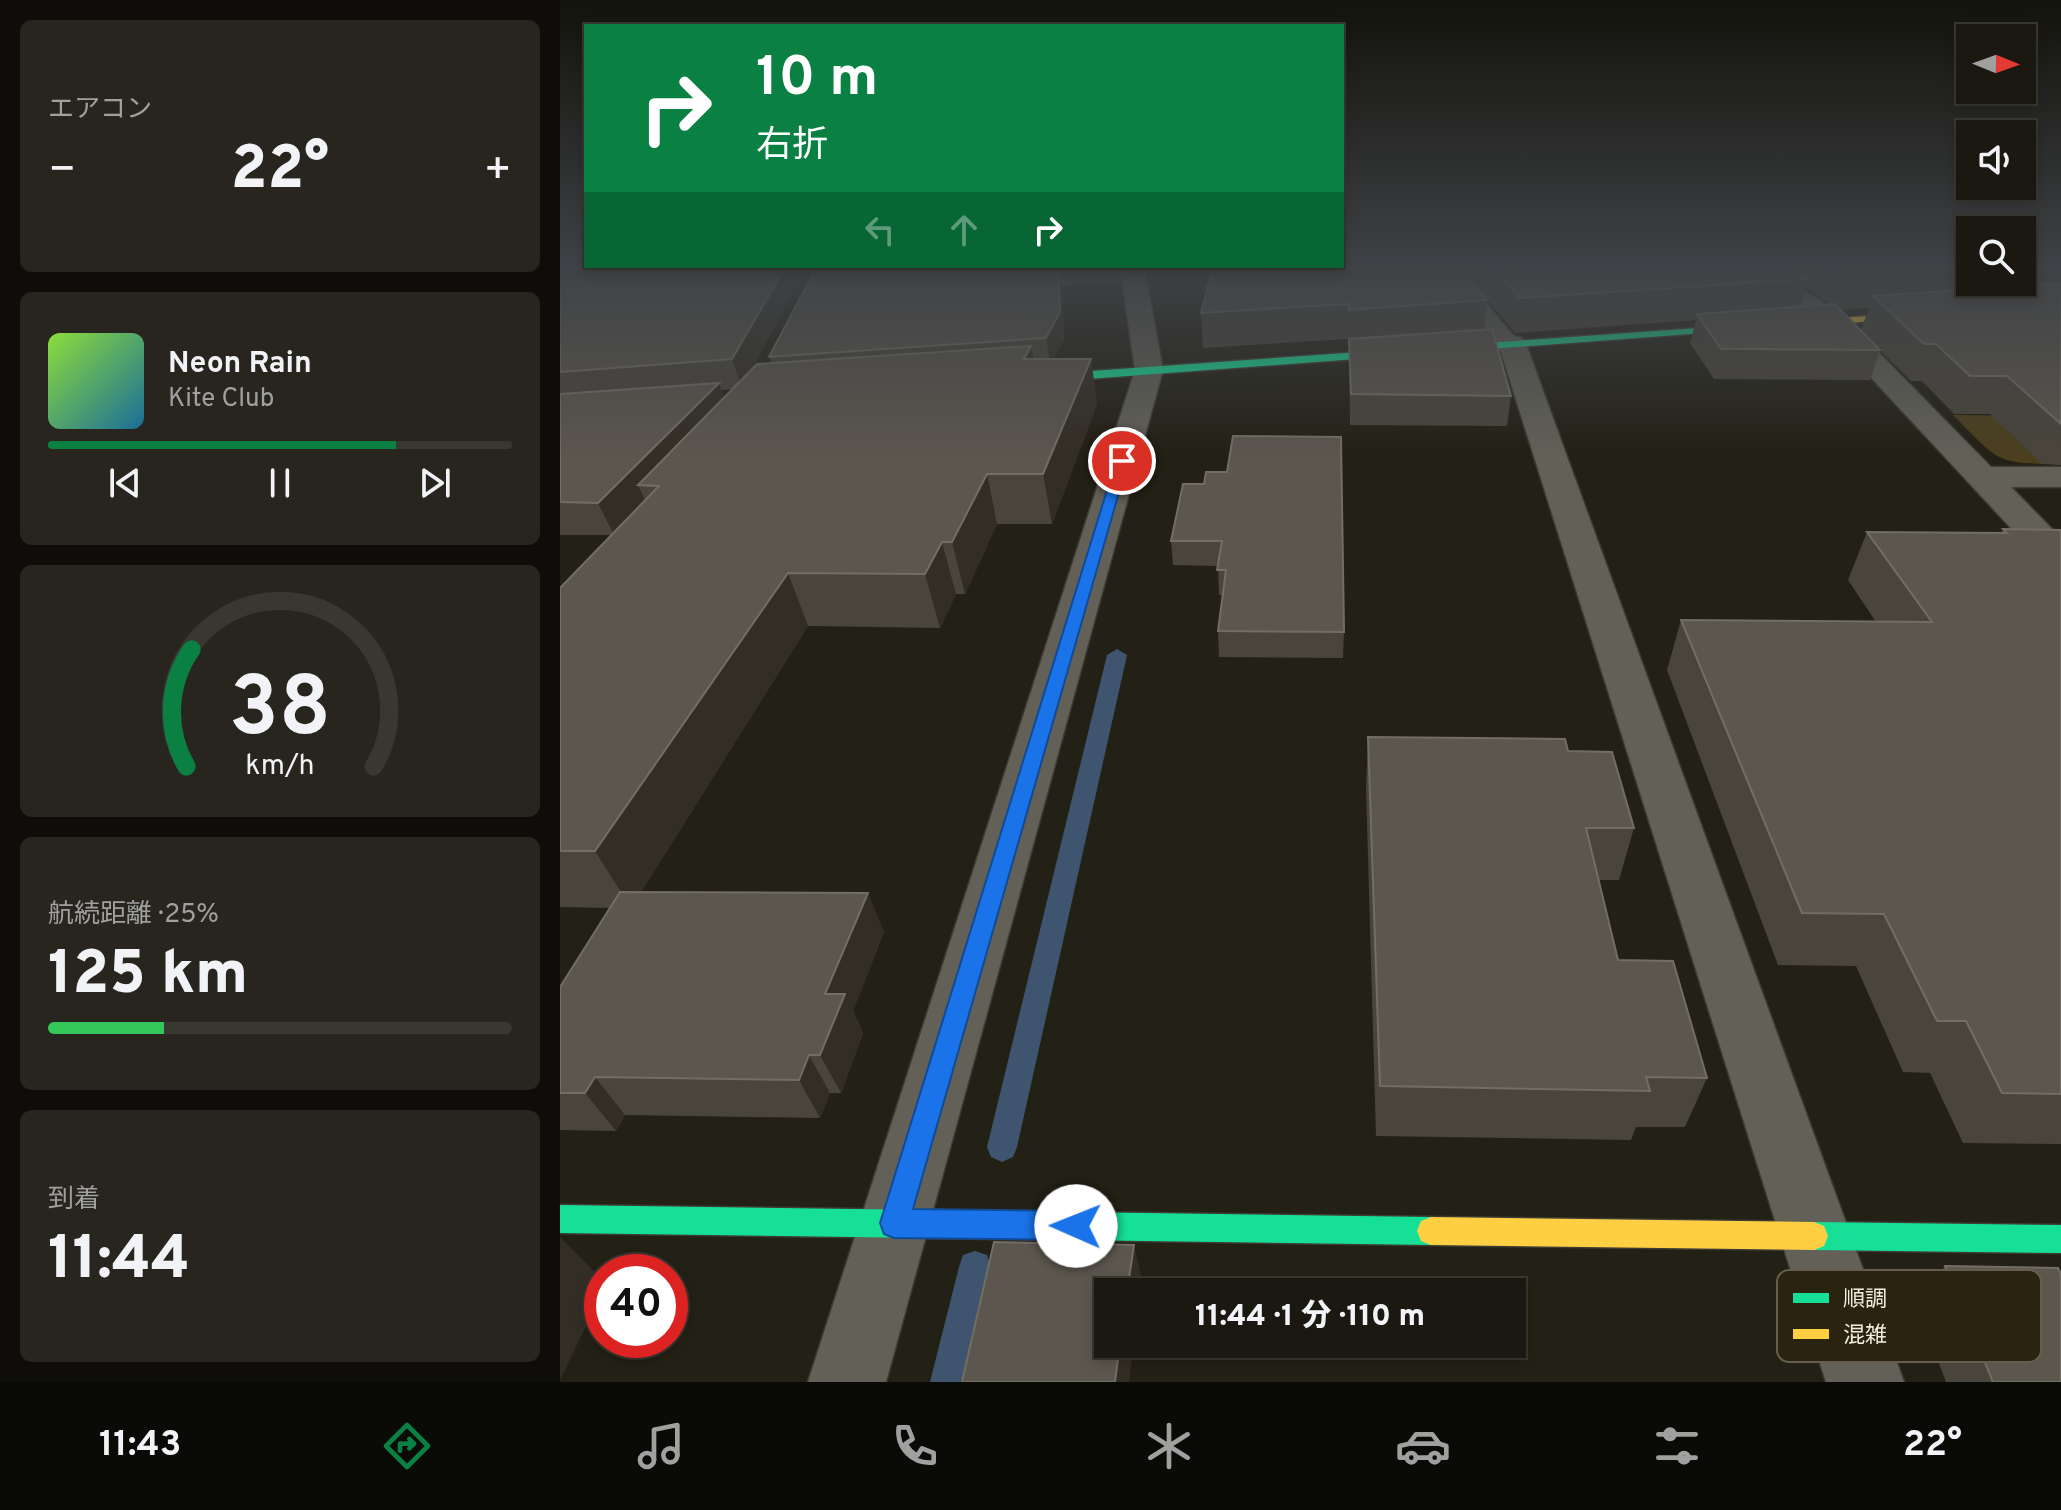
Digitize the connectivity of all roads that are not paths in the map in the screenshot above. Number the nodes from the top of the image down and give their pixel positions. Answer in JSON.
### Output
{"nodes":[{"id":1,"x":1142,"y":328,"type":"edge"},
{"id":2,"x":1497,"y":328,"type":"edge"},
{"id":3,"x":1728,"y":328,"type":"edge"},
{"id":4,"x":1840,"y":328,"type":"edge"},
{"id":5,"x":1510,"y":344,"type":"junction"},
{"id":6,"x":1149,"y":370,"type":"junction"},
{"id":7,"x":1010,"y":380,"type":"edge"},
{"id":8,"x":1982,"y":477,"type":"junction"},
{"id":9,"x":2061,"y":477,"type":"edge"},
{"id":10,"x":2061,"y":560,"type":"edge"},
{"id":11,"x":560,"y":1219,"type":"edge"},
{"id":12,"x":894,"y":1223,"type":"junction"},
{"id":13,"x":1815,"y":1236,"type":"junction"},
{"id":14,"x":2061,"y":1239,"type":"edge"},
{"id":15,"x":1827,"y":1270,"type":"edge"},
{"id":16,"x":1858,"y":1362,"type":"edge"},
{"id":17,"x":847,"y":1382,"type":"edge"},
{"id":18,"x":1865,"y":1382,"type":"edge"}],
"edges":[{"from":1,"to":6,"type":"street"},
{"from":2,"to":5,"type":"street"},
{"from":3,"to":5,"type":"street"},
{"from":4,"to":8,"type":"street"},
{"from":5,"to":6,"type":"street"},
{"from":5,"to":13,"type":"street"},
{"from":6,"to":7,"type":"street"},
{"from":6,"to":12,"type":"street"},
{"from":8,"to":9,"type":"street"},
{"from":8,"to":10,"type":"street"},
{"from":11,"to":12,"type":"street"},
{"from":12,"to":13,"type":"street"},
{"from":12,"to":17,"type":"street"},
{"from":13,"to":14,"type":"street"},
{"from":13,"to":15,"type":"street"},
{"from":16,"to":18,"type":"street"}]}
